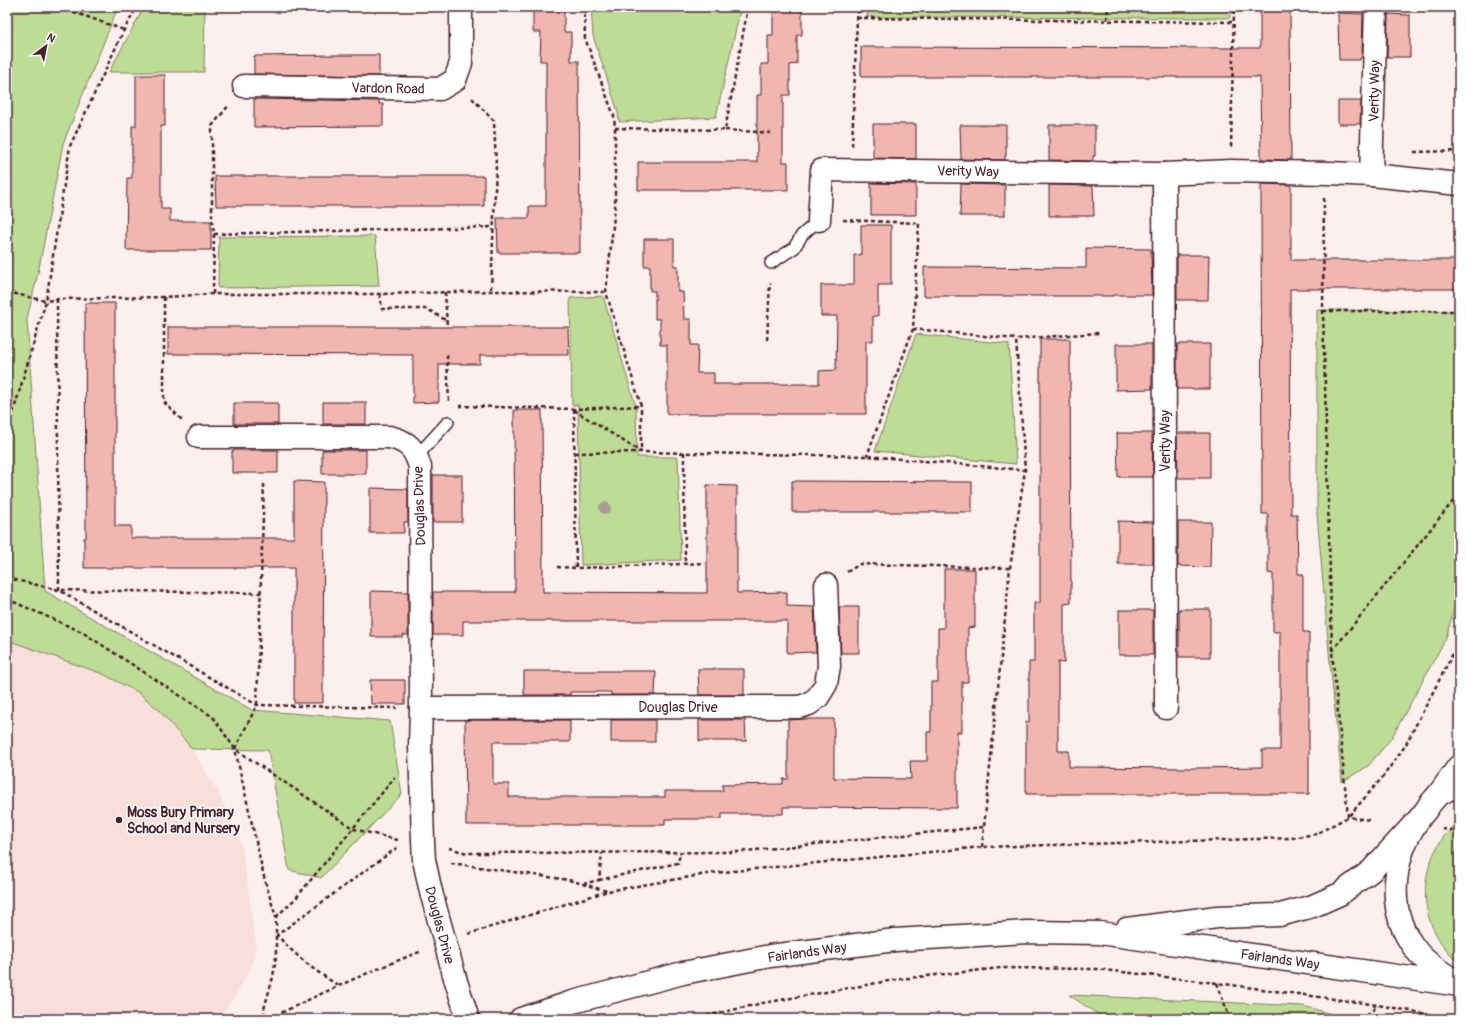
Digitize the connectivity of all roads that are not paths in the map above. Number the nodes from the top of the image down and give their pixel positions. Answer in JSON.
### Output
{"nodes":[{"id":1,"x":461,"y":7,"type":"edge"},
{"id":2,"x":1376,"y":7,"type":"edge"},
{"id":3,"x":244,"y":86,"type":"road end"},
{"id":4,"x":1164,"y":174,"type":"junction"},
{"id":5,"x":1371,"y":175,"type":"junction"},
{"id":6,"x":1459,"y":184,"type":"edge"},
{"id":7,"x":819,"y":220,"type":"joint"},
{"id":8,"x":771,"y":262,"type":"road end"},
{"id":9,"x":448,"y":422,"type":"road end"},
{"id":10,"x":199,"y":437,"type":"road end"},
{"id":11,"x":417,"y":456,"type":"junction"},
{"id":12,"x":826,"y":585,"type":"road end"},
{"id":13,"x":421,"y":708,"type":"junction"},
{"id":14,"x":1166,"y":708,"type":"dead end"},
{"id":15,"x":1459,"y":766,"type":"edge"},
{"id":16,"x":1459,"y":785,"type":"edge"},
{"id":17,"x":1438,"y":796,"type":"junction"},
{"id":18,"x":1416,"y":822,"type":"junction"},
{"id":19,"x":1100,"y":933,"type":"junction"},
{"id":20,"x":1459,"y":984,"type":"edge"},
{"id":21,"x":468,"y":1019,"type":"edge"},
{"id":22,"x":521,"y":1019,"type":"edge"}],
"edges":[{"from":1,"to":3,"type":"street","name":"Vardon Road"},
{"from":2,"to":5,"type":"street","name":"Verity Way"},
{"from":4,"to":5,"type":"street","name":"Verity Way"},
{"from":4,"to":7,"type":"street","name":"Verity Way"},
{"from":4,"to":14,"type":"street","name":"Verity Way"},
{"from":5,"to":6,"type":"street","name":"Verity Way"},
{"from":7,"to":8,"type":"lane"},
{"from":9,"to":11,"type":"lane"},
{"from":10,"to":11,"type":"street","name":"Douglas Drive"},
{"from":11,"to":13,"type":"street","name":"Douglas Drive"},
{"from":12,"to":13,"type":"street","name":"Douglas Drive"},
{"from":13,"to":21,"type":"street","name":"Douglas Drive","bridge":true},
{"from":15,"to":17,"type":"street"},
{"from":16,"to":17,"type":"street"},
{"from":17,"to":18,"type":"street"},
{"from":18,"to":19,"type":"street","name":"Fairlands Way"},
{"from":18,"to":20,"type":"street"},
{"from":19,"to":20,"type":"street","name":"Fairlands Way"},
{"from":19,"to":22,"type":"street","name":"Fairlands Way"}]}
